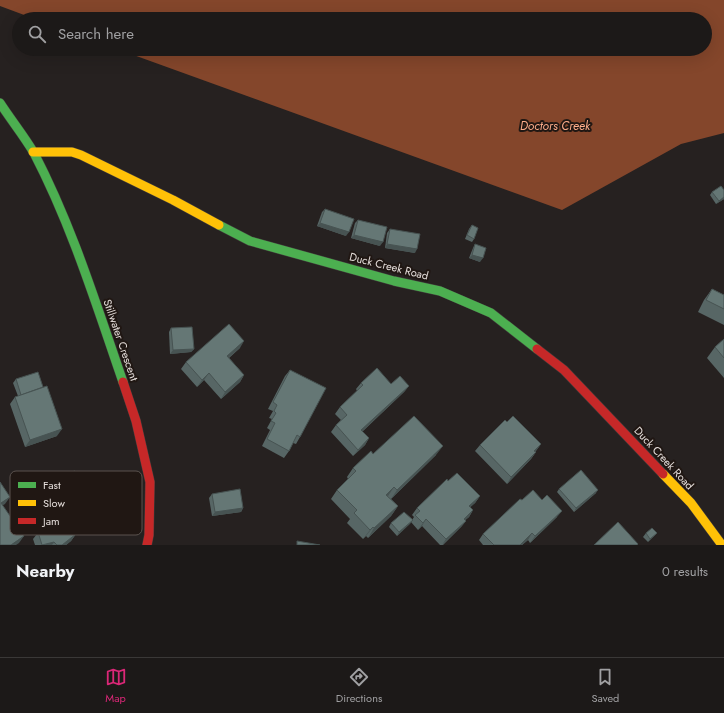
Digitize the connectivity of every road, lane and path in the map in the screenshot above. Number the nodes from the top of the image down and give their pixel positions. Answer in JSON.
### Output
{"nodes":[{"id":1,"x":0,"y":103,"type":"edge"},
{"id":2,"x":33,"y":152,"type":"junction"},
{"id":3,"x":147,"y":545,"type":"edge"},
{"id":4,"x":722,"y":545,"type":"edge"}],
"edges":[{"from":1,"to":2,"type":"street"},
{"from":2,"to":3,"type":"street","name":"Stillwater Crescent"},
{"from":2,"to":4,"type":"street","name":"Duck Creek Road"}]}
